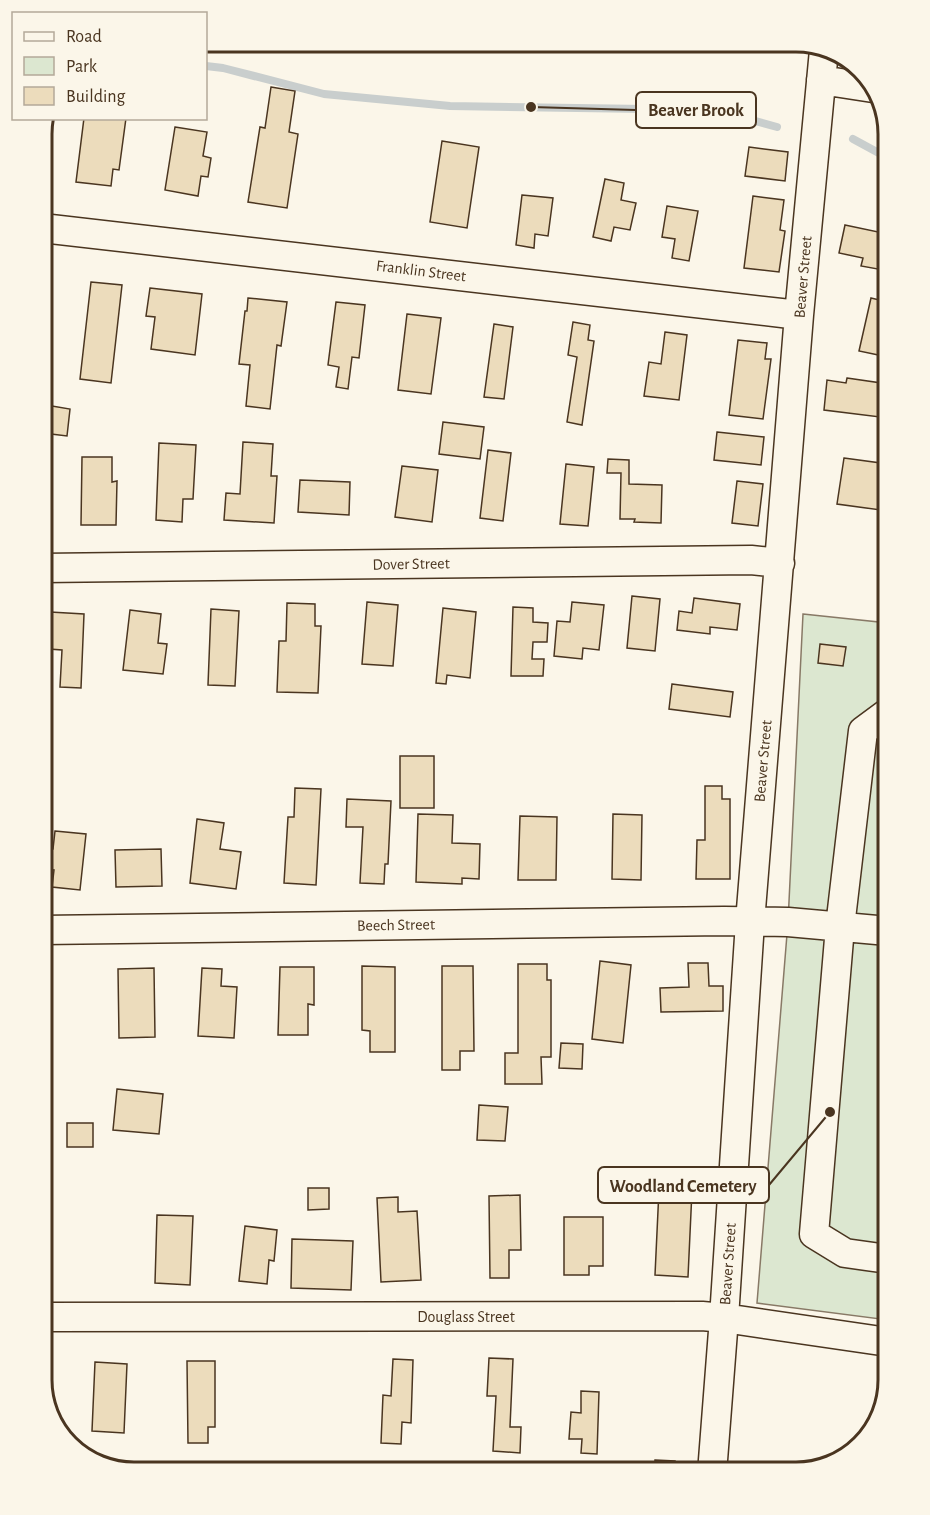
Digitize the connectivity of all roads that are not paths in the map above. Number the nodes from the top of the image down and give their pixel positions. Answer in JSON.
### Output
{"nodes":[{"id":1,"x":823,"y":58,"type":"edge"},
{"id":2,"x":821,"y":80,"type":"junction"},
{"id":3,"x":862,"y":86,"type":"edge"},
{"id":4,"x":53,"y":229,"type":"edge"},
{"id":5,"x":799,"y":315,"type":"junction"},
{"id":6,"x":780,"y":563,"type":"junction"},
{"id":7,"x":53,"y":568,"type":"edge"},
{"id":8,"x":878,"y":720,"type":"edge"},
{"id":9,"x":750,"y":922,"type":"junction"},
{"id":10,"x":840,"y":927,"type":"junction"},
{"id":11,"x":52,"y":930,"type":"edge"},
{"id":12,"x":878,"y":930,"type":"edge"},
{"id":13,"x":878,"y":1258,"type":"edge"},
{"id":14,"x":52,"y":1317,"type":"edge"},
{"id":15,"x":724,"y":1318,"type":"junction"},
{"id":16,"x":878,"y":1341,"type":"edge"},
{"id":17,"x":713,"y":1462,"type":"edge"}],
"edges":[{"from":1,"to":2,"type":"street","name":"Beaver Street"},
{"from":2,"to":3,"type":"street"},
{"from":2,"to":5,"type":"street","name":"Beaver Street"},
{"from":4,"to":5,"type":"street","name":"Franklin Street"},
{"from":5,"to":6,"type":"street","name":"Beaver Street"},
{"from":6,"to":7,"type":"street","name":"Dover Street"},
{"from":6,"to":9,"type":"street","name":"Beaver Street"},
{"from":8,"to":10,"type":"street"},
{"from":9,"to":10,"type":"street","name":"Beech Street"},
{"from":9,"to":11,"type":"street","name":"Beech Street"},
{"from":9,"to":15,"type":"street","name":"Beaver Street"},
{"from":10,"to":12,"type":"street","name":"Beech Street"},
{"from":10,"to":13,"type":"street"},
{"from":14,"to":15,"type":"street","name":"Douglass Street"},
{"from":15,"to":16,"type":"street","name":"Douglass Street"},
{"from":15,"to":17,"type":"street","name":"Beaver Street"}]}
